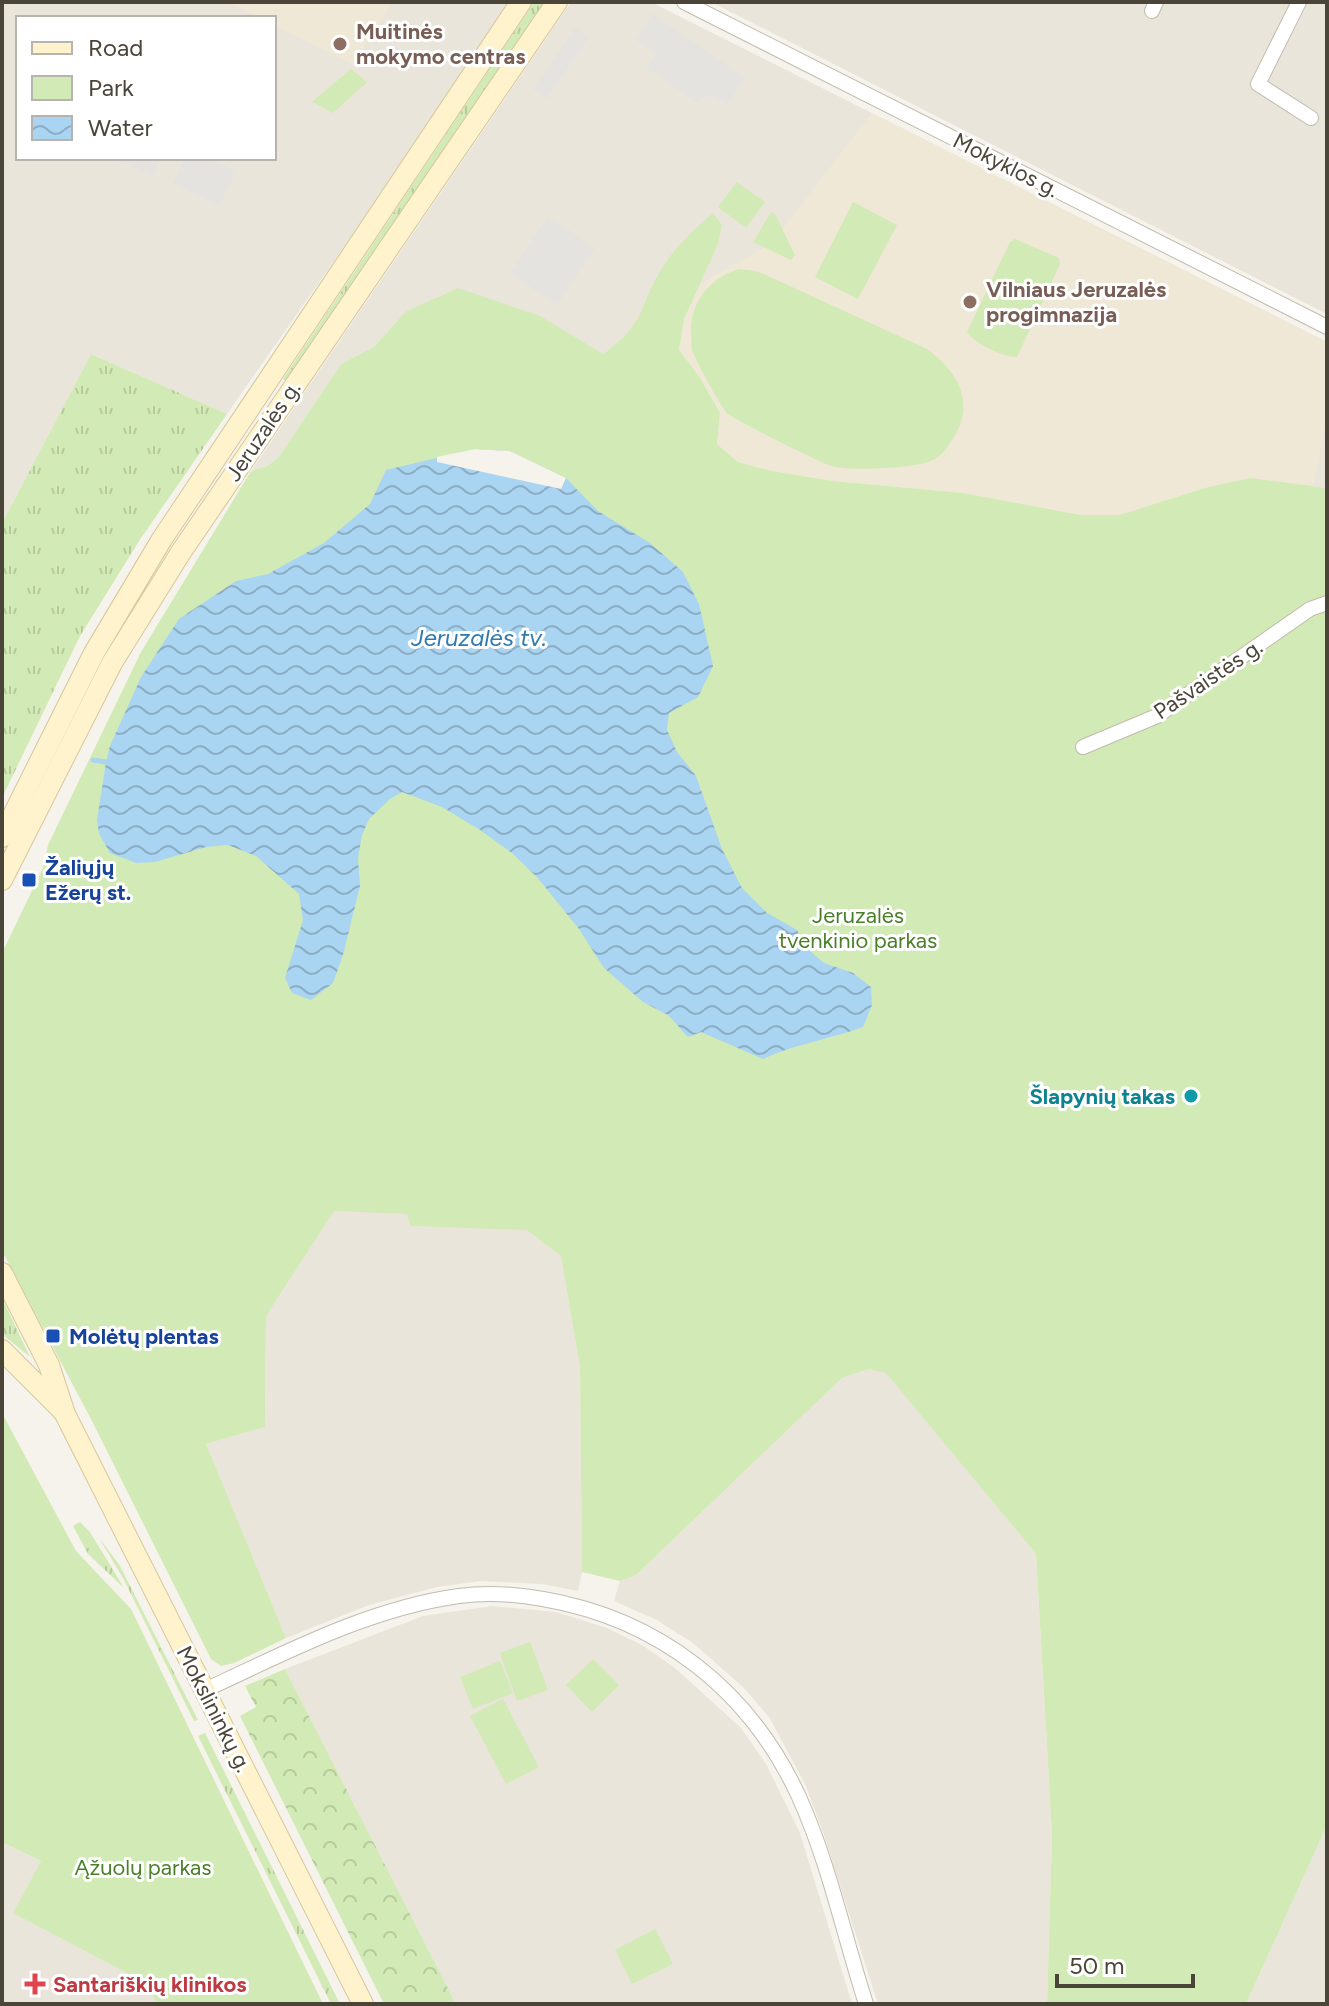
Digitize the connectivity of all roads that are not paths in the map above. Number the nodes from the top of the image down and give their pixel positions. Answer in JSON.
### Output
{"nodes":[{"id":1,"x":521,"y":2,"type":"edge"},
{"id":2,"x":557,"y":2,"type":"edge"},
{"id":3,"x":684,"y":2,"type":"edge"},
{"id":4,"x":1299,"y":2,"type":"edge"},
{"id":5,"x":1311,"y":118,"type":"dead end"},
{"id":6,"x":1327,"y":327,"type":"edge"},
{"id":7,"x":1327,"y":603,"type":"edge"},
{"id":8,"x":1083,"y":747,"type":"dead end"},
{"id":9,"x":2,"y":837,"type":"edge"},
{"id":10,"x":2,"y":880,"type":"edge"},
{"id":11,"x":2,"y":1273,"type":"edge"},
{"id":12,"x":2,"y":1350,"type":"edge"},
{"id":13,"x":65,"y":1414,"type":"junction"},
{"id":14,"x":205,"y":1690,"type":"junction"},
{"id":15,"x":363,"y":2004,"type":"edge"},
{"id":16,"x":866,"y":2004,"type":"edge"}],
"edges":[{"from":1,"to":9,"type":"main road","name":"Jeruzalės g."},
{"from":2,"to":10,"type":"main road","name":"Jeruzalės g."},
{"from":3,"to":6,"type":"street","name":"Mokyklos g."},
{"from":4,"to":5,"type":"street"},
{"from":7,"to":8,"type":"street","name":"Pašvaistės g."},
{"from":11,"to":13,"type":"main road","name":"Mokslininkų g."},
{"from":12,"to":13,"type":"main road","name":"Mokslininkų g."},
{"from":13,"to":14,"type":"main road","name":"Mokslininkų g."},
{"from":14,"to":15,"type":"main road","name":"Mokslininkų g."},
{"from":14,"to":16,"type":"street"}]}
